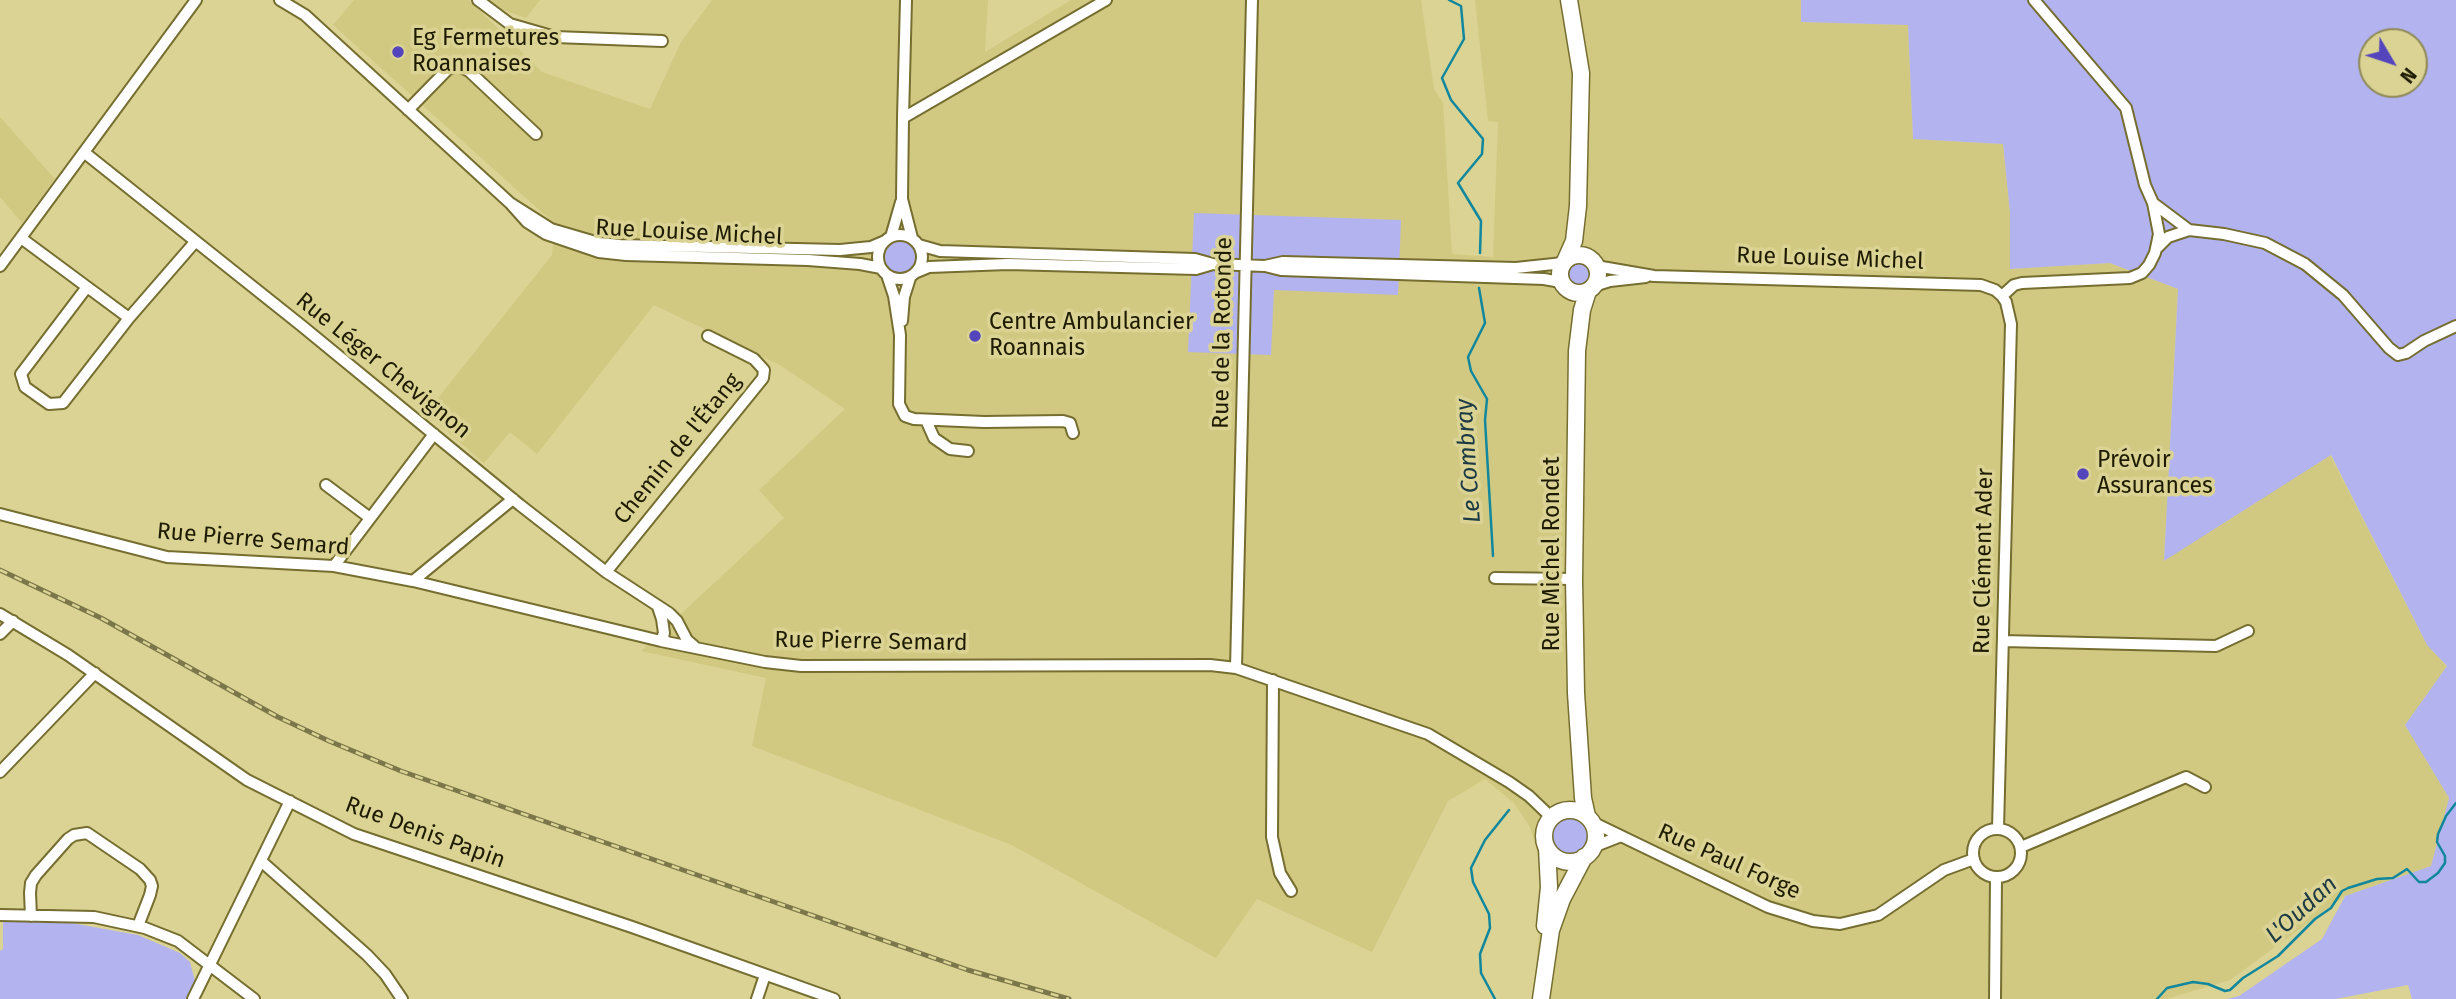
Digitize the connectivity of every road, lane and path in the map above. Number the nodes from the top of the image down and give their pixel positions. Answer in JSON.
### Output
{"nodes":[{"id":1,"x":196,"y":0,"type":"edge"},
{"id":2,"x":280,"y":0,"type":"edge"},
{"id":3,"x":478,"y":0,"type":"edge"},
{"id":4,"x":906,"y":0,"type":"edge"},
{"id":5,"x":1106,"y":0,"type":"edge"},
{"id":6,"x":1252,"y":0,"type":"edge"},
{"id":7,"x":1569,"y":0,"type":"edge"},
{"id":8,"x":2034,"y":0,"type":"edge"},
{"id":9,"x":662,"y":41,"type":"dead end"},
{"id":10,"x":408,"y":110,"type":"junction"},
{"id":11,"x":903,"y":118,"type":"junction"},
{"id":12,"x":536,"y":134,"type":"dead end"},
{"id":13,"x":85,"y":153,"type":"junction"},
{"id":14,"x":902,"y":199,"type":"junction"},
{"id":15,"x":510,"y":203,"type":"junction"},
{"id":16,"x":2153,"y":203,"type":"junction"},
{"id":17,"x":1578,"y":206,"type":"junction"},
{"id":18,"x":2189,"y":230,"type":"junction"},
{"id":19,"x":22,"y":238,"type":"junction"},
{"id":20,"x":888,"y":239,"type":"junction"},
{"id":21,"x":195,"y":242,"type":"junction"},
{"id":22,"x":916,"y":242,"type":"junction"},
{"id":23,"x":2157,"y":248,"type":"junction"},
{"id":24,"x":1564,"y":261,"type":"junction"},
{"id":25,"x":1592,"y":261,"type":"junction"},
{"id":26,"x":1213,"y":264,"type":"junction"},
{"id":27,"x":1246,"y":265,"type":"junction"},
{"id":28,"x":0,"y":266,"type":"edge"},
{"id":29,"x":1265,"y":266,"type":"junction"},
{"id":30,"x":884,"y":272,"type":"junction"},
{"id":31,"x":914,"y":275,"type":"junction"},
{"id":32,"x":1654,"y":276,"type":"junction"},
{"id":33,"x":1563,"y":285,"type":"junction"},
{"id":34,"x":87,"y":287,"type":"junction"},
{"id":35,"x":1591,"y":288,"type":"junction"},
{"id":36,"x":2002,"y":296,"type":"junction"},
{"id":37,"x":129,"y":318,"type":"junction"},
{"id":38,"x":2456,"y":326,"type":"edge"},
{"id":39,"x":900,"y":335,"type":"junction"},
{"id":40,"x":708,"y":336,"type":"dead end"},
{"id":41,"x":1577,"y":351,"type":"junction"},
{"id":42,"x":926,"y":420,"type":"junction"},
{"id":43,"x":1073,"y":433,"type":"dead end"},
{"id":44,"x":434,"y":434,"type":"junction"},
{"id":45,"x":968,"y":451,"type":"dead end"},
{"id":46,"x":326,"y":485,"type":"dead end"},
{"id":47,"x":513,"y":499,"type":"junction"},
{"id":48,"x":0,"y":514,"type":"edge"},
{"id":49,"x":370,"y":518,"type":"junction"},
{"id":50,"x":334,"y":566,"type":"junction"},
{"id":51,"x":606,"y":572,"type":"junction"},
{"id":52,"x":1494,"y":578,"type":"dead end"},
{"id":53,"x":1574,"y":579,"type":"junction"},
{"id":54,"x":414,"y":581,"type":"junction"},
{"id":55,"x":658,"y":607,"type":"junction"},
{"id":56,"x":0,"y":614,"type":"edge"},
{"id":57,"x":13,"y":621,"type":"junction"},
{"id":58,"x":681,"y":630,"type":"junction"},
{"id":59,"x":2248,"y":631,"type":"dead end"},
{"id":60,"x":0,"y":634,"type":"edge"},
{"id":61,"x":662,"y":641,"type":"junction"},
{"id":62,"x":2003,"y":641,"type":"junction"},
{"id":63,"x":696,"y":647,"type":"junction"},
{"id":64,"x":1236,"y":668,"type":"junction"},
{"id":65,"x":95,"y":673,"type":"junction"},
{"id":66,"x":1273,"y":680,"type":"junction"},
{"id":67,"x":1580,"y":757,"type":"junction"},
{"id":68,"x":0,"y":772,"type":"edge"},
{"id":69,"x":2205,"y":787,"type":"dead end"},
{"id":70,"x":290,"y":801,"type":"junction"},
{"id":71,"x":1557,"y":814,"type":"junction"},
{"id":72,"x":1590,"y":819,"type":"junction"},
{"id":73,"x":1998,"y":829,"type":"junction"},
{"id":74,"x":1620,"y":836,"type":"junction"},
{"id":75,"x":1547,"y":848,"type":"junction"},
{"id":76,"x":2021,"y":848,"type":"junction"},
{"id":77,"x":1589,"y":852,"type":"junction"},
{"id":78,"x":1974,"y":859,"type":"junction"},
{"id":79,"x":261,"y":861,"type":"junction"},
{"id":80,"x":1996,"y":877,"type":"junction"},
{"id":81,"x":1290,"y":891,"type":"dead end"},
{"id":82,"x":0,"y":915,"type":"edge"},
{"id":83,"x":31,"y":916,"type":"junction"},
{"id":84,"x":138,"y":926,"type":"junction"},
{"id":85,"x":210,"y":965,"type":"junction"},
{"id":86,"x":1544,"y":968,"type":"junction"},
{"id":87,"x":765,"y":975,"type":"junction"},
{"id":88,"x":193,"y":999,"type":"edge"},
{"id":89,"x":254,"y":999,"type":"edge"},
{"id":90,"x":402,"y":999,"type":"edge"},
{"id":91,"x":757,"y":999,"type":"edge"},
{"id":92,"x":834,"y":999,"type":"edge"},
{"id":93,"x":1541,"y":999,"type":"edge"},
{"id":94,"x":1995,"y":999,"type":"edge"}],
"edges":[{"from":1,"to":13,"type":"street"},
{"from":2,"to":10,"type":"street","name":"Rue Louise Michel"},
{"from":3,"to":9,"type":"street"},
{"from":4,"to":11,"type":"street"},
{"from":5,"to":11,"type":"street"},
{"from":6,"to":27,"type":"street","name":"Rue de la Rotonde"},
{"from":7,"to":17,"type":"street"},
{"from":8,"to":16,"type":"street"},
{"from":10,"to":12,"type":"street"},
{"from":10,"to":15,"type":"street","name":"Rue Louise Michel"},
{"from":11,"to":14,"type":"street"},
{"from":13,"to":19,"type":"street"},
{"from":13,"to":21,"type":"street","name":"Rue Léger Chevignon"},
{"from":14,"to":20,"type":"street"},
{"from":14,"to":22,"type":"street"},
{"from":15,"to":20,"type":"street","name":"Rue Louise Michel"},
{"from":15,"to":30,"type":"street","name":"Rue Louise Michel"},
{"from":16,"to":18,"type":"street"},
{"from":16,"to":23,"type":"street"},
{"from":17,"to":24,"type":"street"},
{"from":17,"to":25,"type":"street"},
{"from":18,"to":23,"type":"street"},
{"from":18,"to":38,"type":"street"},
{"from":19,"to":28,"type":"street"},
{"from":19,"to":34,"type":"street"},
{"from":20,"to":22,"type":"street"},
{"from":20,"to":30,"type":"street"},
{"from":21,"to":37,"type":"street"},
{"from":21,"to":44,"type":"street","name":"Rue Léger Chevignon"},
{"from":22,"to":26,"type":"street"},
{"from":22,"to":31,"type":"street"},
{"from":23,"to":36,"type":"street"},
{"from":24,"to":25,"type":"street"},
{"from":24,"to":29,"type":"street"},
{"from":24,"to":33,"type":"street"},
{"from":25,"to":32,"type":"street","name":"Rue Louise Michel"},
{"from":25,"to":35,"type":"street"},
{"from":26,"to":27,"type":"street"},
{"from":26,"to":31,"type":"street"},
{"from":27,"to":29,"type":"street"},
{"from":27,"to":64,"type":"street","name":"Rue de la Rotonde"},
{"from":29,"to":33,"type":"street"},
{"from":30,"to":31,"type":"street"},
{"from":30,"to":39,"type":"street"},
{"from":31,"to":39,"type":"street"},
{"from":32,"to":35,"type":"street","name":"Rue Louise Michel"},
{"from":32,"to":36,"type":"street","name":"Rue Louise Michel"},
{"from":33,"to":35,"type":"street"},
{"from":33,"to":41,"type":"street","name":"Rue Michel Rondet"},
{"from":34,"to":37,"type":"street"},
{"from":34,"to":37,"type":"street"},
{"from":35,"to":41,"type":"street","name":"Rue Michel Rondet"},
{"from":36,"to":62,"type":"street","name":"Rue Clément Ader"},
{"from":39,"to":42,"type":"street"},
{"from":40,"to":51,"type":"street","name":"Chemin de l'Étang"},
{"from":41,"to":53,"type":"street","name":"Rue Michel Rondet"},
{"from":42,"to":43,"type":"street"},
{"from":42,"to":45,"type":"street"},
{"from":44,"to":47,"type":"street","name":"Rue Léger Chevignon"},
{"from":44,"to":49,"type":"street"},
{"from":46,"to":49,"type":"street"},
{"from":47,"to":51,"type":"street","name":"Rue Léger Chevignon"},
{"from":47,"to":54,"type":"street"},
{"from":48,"to":50,"type":"street","name":"Rue Pierre Semard"},
{"from":49,"to":50,"type":"street"},
{"from":50,"to":54,"type":"street","name":"Rue Pierre Semard"},
{"from":51,"to":55,"type":"street","name":"Rue Léger Chevignon"},
{"from":52,"to":53,"type":"street"},
{"from":53,"to":67,"type":"street","name":"Rue Michel Rondet"},
{"from":54,"to":61,"type":"street","name":"Rue Pierre Semard"},
{"from":55,"to":58,"type":"street","name":"Rue Léger Chevignon"},
{"from":55,"to":61,"type":"street"},
{"from":56,"to":57,"type":"street","name":"Rue Denis Papin"},
{"from":57,"to":60,"type":"street"},
{"from":57,"to":65,"type":"street","name":"Rue Denis Papin"},
{"from":58,"to":61,"type":"street"},
{"from":58,"to":63,"type":"street","name":"Rue Léger Chevignon"},
{"from":59,"to":62,"type":"street"},
{"from":61,"to":63,"type":"street","name":"Rue Pierre Semard"},
{"from":62,"to":73,"type":"street","name":"Rue Clément Ader"},
{"from":63,"to":64,"type":"street","name":"Rue Pierre Semard"},
{"from":64,"to":66,"type":"street","name":"Rue Pierre Semard"},
{"from":65,"to":68,"type":"street"},
{"from":65,"to":70,"type":"street","name":"Rue Denis Papin"},
{"from":66,"to":71,"type":"street","name":"Rue Pierre Semard"},
{"from":66,"to":81,"type":"street"},
{"from":67,"to":71,"type":"street","name":"Rue Michel Rondet"},
{"from":67,"to":72,"type":"street","name":"Rue Michel Rondet"},
{"from":69,"to":76,"type":"street"},
{"from":70,"to":79,"type":"street"},
{"from":70,"to":87,"type":"street","name":"Rue Denis Papin"},
{"from":71,"to":72,"type":"street"},
{"from":71,"to":75,"type":"street"},
{"from":72,"to":74,"type":"street","name":"Rue Paul Forge"},
{"from":72,"to":77,"type":"street"},
{"from":73,"to":76,"type":"street"},
{"from":73,"to":78,"type":"street"},
{"from":74,"to":77,"type":"street","name":"Rue Paul Forge"},
{"from":74,"to":78,"type":"street","name":"Rue Paul Forge"},
{"from":75,"to":77,"type":"street"},
{"from":75,"to":86,"type":"street"},
{"from":76,"to":80,"type":"street"},
{"from":77,"to":86,"type":"street"},
{"from":78,"to":80,"type":"street"},
{"from":79,"to":85,"type":"street"},
{"from":79,"to":90,"type":"street"},
{"from":80,"to":94,"type":"street"},
{"from":82,"to":83,"type":"street"},
{"from":83,"to":84,"type":"street"},
{"from":83,"to":84,"type":"street"},
{"from":84,"to":85,"type":"street"},
{"from":85,"to":88,"type":"street"},
{"from":85,"to":89,"type":"street"},
{"from":86,"to":93,"type":"street"},
{"from":87,"to":91,"type":"street"},
{"from":87,"to":92,"type":"street","name":"Rue Denis Papin"}]}
